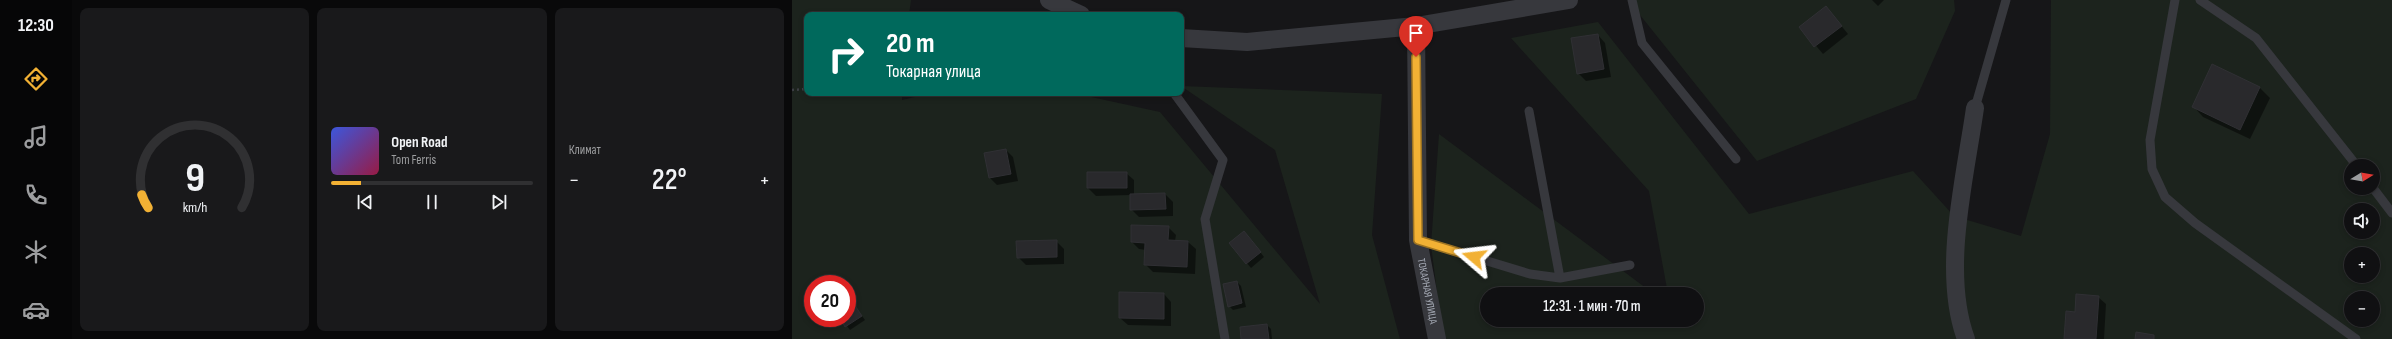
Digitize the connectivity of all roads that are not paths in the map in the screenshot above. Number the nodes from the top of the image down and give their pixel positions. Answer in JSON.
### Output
{"nodes":[{"id":1,"x":1049,"y":0,"type":"edge"},
{"id":2,"x":1569,"y":0,"type":"edge"},
{"id":3,"x":1632,"y":0,"type":"edge"},
{"id":4,"x":2006,"y":0,"type":"edge"},
{"id":5,"x":2175,"y":0,"type":"edge"},
{"id":6,"x":2200,"y":0,"type":"edge"},
{"id":7,"x":1075,"y":12,"type":"edge"},
{"id":8,"x":1416,"y":26,"type":"junction"},
{"id":9,"x":1184,"y":38,"type":"edge"},
{"id":10,"x":1176,"y":96,"type":"edge"},
{"id":11,"x":1975,"y":108,"type":"joint"},
{"id":12,"x":1529,"y":111,"type":"dead end"},
{"id":13,"x":1736,"y":159,"type":"dead end"},
{"id":14,"x":2351,"y":159,"type":"edge"},
{"id":15,"x":2378,"y":195,"type":"edge"},
{"id":16,"x":2392,"y":213,"type":"edge"},
{"id":17,"x":1418,"y":240,"type":"junction"},
{"id":18,"x":1630,"y":265,"type":"dead end"},
{"id":19,"x":1560,"y":278,"type":"junction"},
{"id":20,"x":1225,"y":339,"type":"edge"},
{"id":21,"x":1437,"y":339,"type":"edge"},
{"id":22,"x":1966,"y":339,"type":"edge"},
{"id":23,"x":2356,"y":339,"type":"edge"}],
"edges":[{"from":1,"to":7,"type":"street"},
{"from":2,"to":8,"type":"street"},
{"from":3,"to":13,"type":"lane"},
{"from":4,"to":11,"type":"lane"},
{"from":5,"to":23,"type":"lane"},
{"from":6,"to":14,"type":"lane"},
{"from":8,"to":9,"type":"street"},
{"from":8,"to":17,"type":"street","name":"ТОКАРНАЯ УЛИЦА"},
{"from":10,"to":20,"type":"lane"},
{"from":11,"to":22,"type":"street"},
{"from":12,"to":19,"type":"lane"},
{"from":15,"to":16,"type":"lane"},
{"from":17,"to":19,"type":"lane"},
{"from":17,"to":21,"type":"street","name":"ТОКАРНАЯ УЛИЦА"},
{"from":18,"to":19,"type":"lane"}]}
